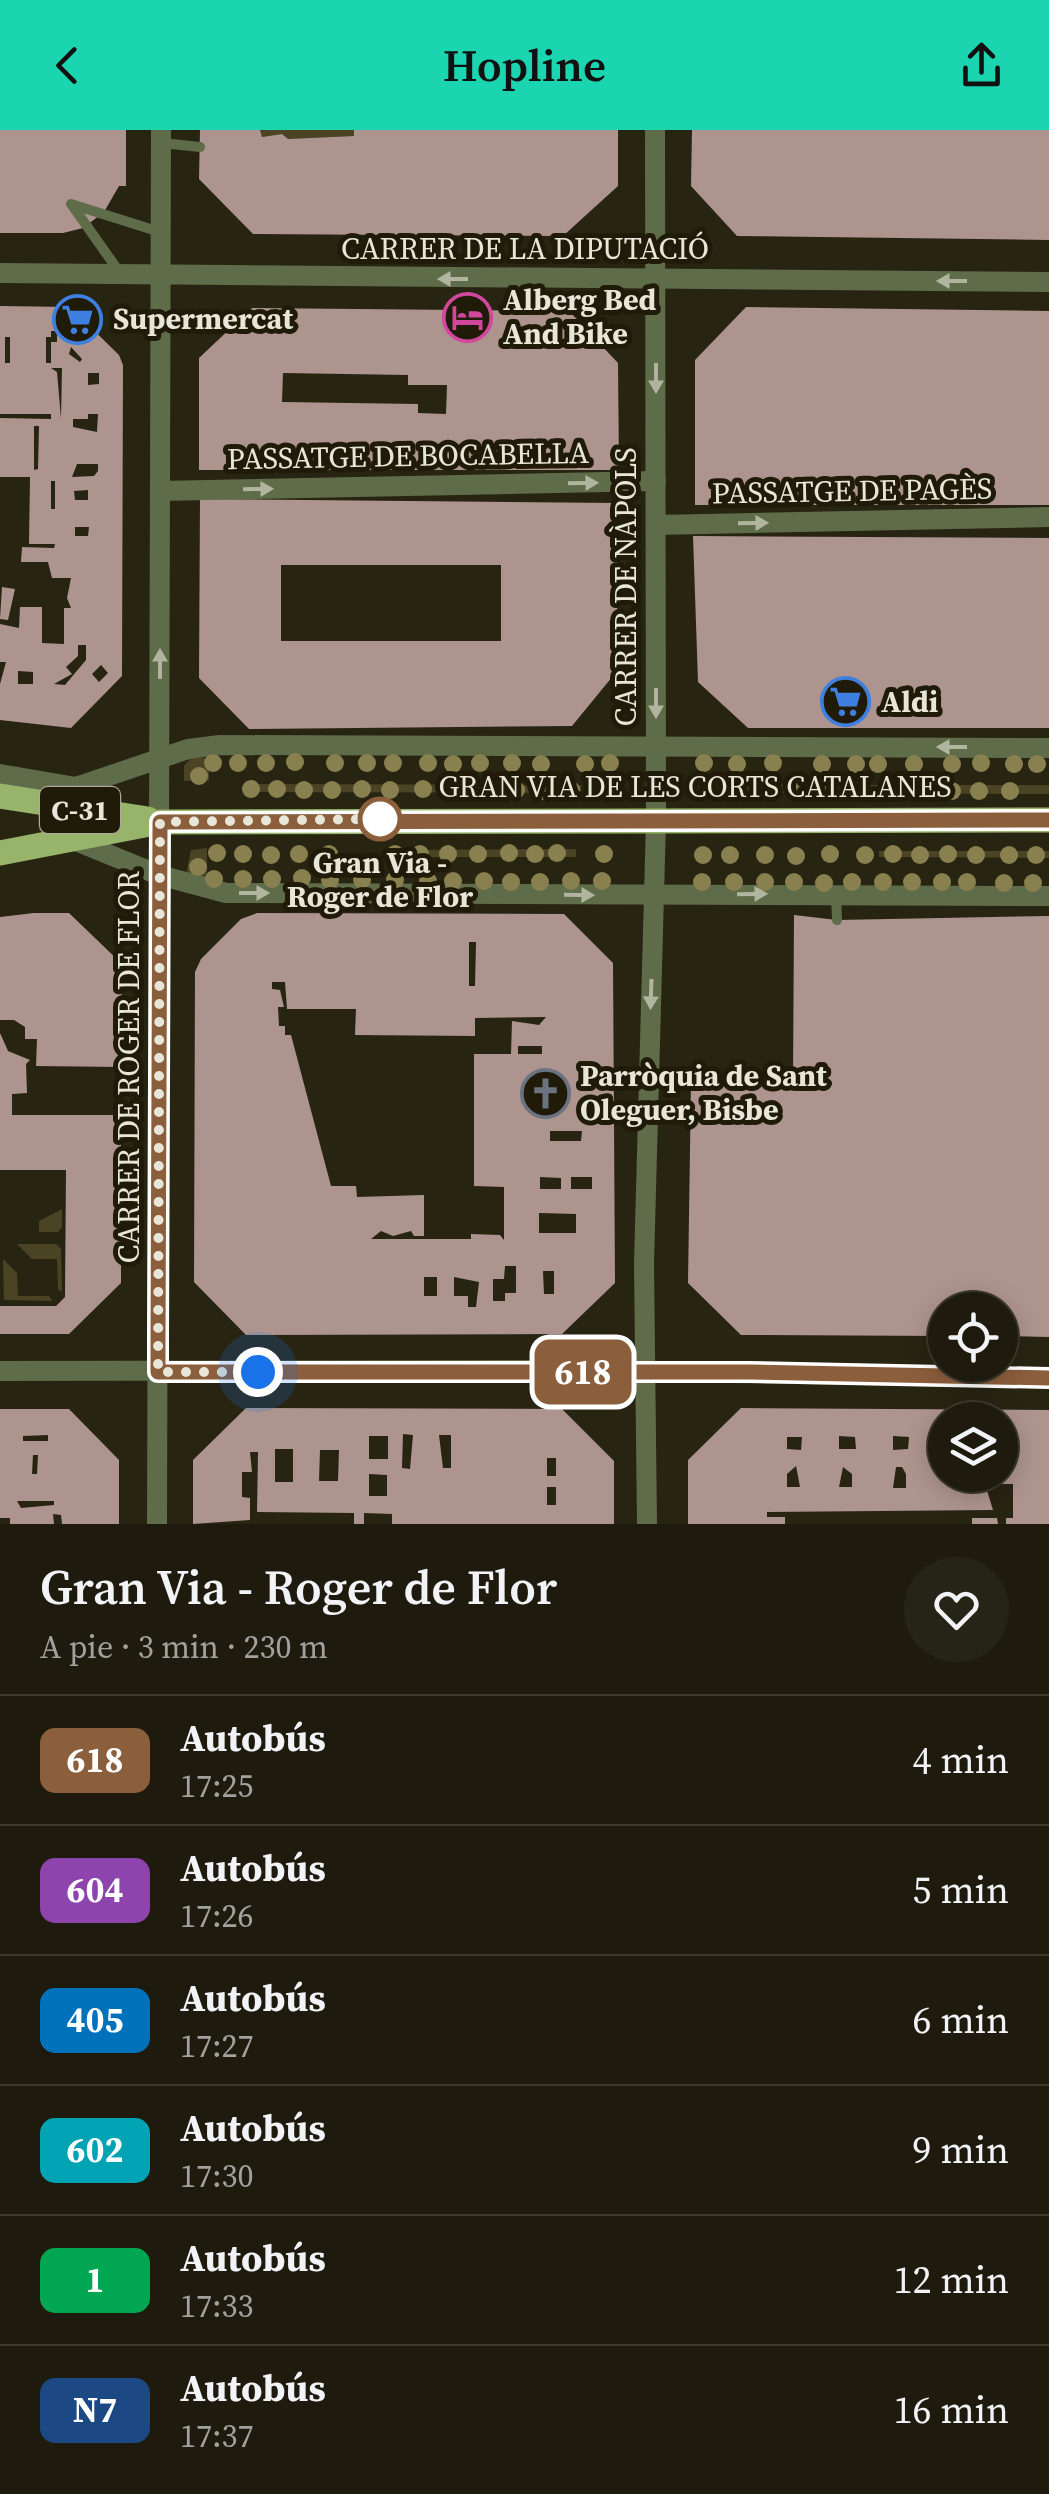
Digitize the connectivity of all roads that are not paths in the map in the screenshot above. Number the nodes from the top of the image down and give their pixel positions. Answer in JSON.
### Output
{"nodes":[{"id":1,"x":655,"y":130,"type":"edge"},
{"id":2,"x":161,"y":136,"type":"edge"},
{"id":3,"x":200,"y":147,"type":"dead end"},
{"id":4,"x":161,"y":232,"type":"junction"},
{"id":5,"x":0,"y":273,"type":"edge"},
{"id":6,"x":123,"y":277,"type":"junction"},
{"id":7,"x":161,"y":278,"type":"junction"},
{"id":8,"x":656,"y":280,"type":"junction"},
{"id":9,"x":1049,"y":282,"type":"edge"},
{"id":10,"x":656,"y":481,"type":"junction"},
{"id":11,"x":160,"y":491,"type":"junction"},
{"id":12,"x":1049,"y":517,"type":"edge"},
{"id":13,"x":656,"y":525,"type":"junction"},
{"id":14,"x":656,"y":746,"type":"junction"},
{"id":15,"x":1049,"y":748,"type":"edge"},
{"id":16,"x":160,"y":762,"type":"junction"},
{"id":17,"x":0,"y":774,"type":"edge"},
{"id":18,"x":0,"y":796,"type":"edge"},
{"id":19,"x":1049,"y":820,"type":"edge"},
{"id":20,"x":656,"y":821,"type":"junction"},
{"id":21,"x":160,"y":822,"type":"junction"},
{"id":22,"x":68,"y":838,"type":"junction"},
{"id":23,"x":0,"y":853,"type":"edge"},
{"id":24,"x":159,"y":875,"type":"junction"},
{"id":25,"x":836,"y":894,"type":"junction"},
{"id":26,"x":1049,"y":896,"type":"edge"},
{"id":27,"x":654,"y":897,"type":"junction"},
{"id":28,"x":837,"y":920,"type":"dead end"},
{"id":29,"x":0,"y":1371,"type":"edge"},
{"id":30,"x":158,"y":1372,"type":"junction"},
{"id":31,"x":646,"y":1375,"type":"junction"},
{"id":32,"x":1049,"y":1378,"type":"edge"},
{"id":33,"x":157,"y":1524,"type":"edge"},
{"id":34,"x":647,"y":1524,"type":"edge"}],
"edges":[{"from":1,"to":8,"type":"street","name":"CARRER DE NÀPOLS"},
{"from":2,"to":3,"type":"lane"},
{"from":2,"to":4,"type":"street","name":"CARRER DE ROGER DE FLOR"},
{"from":4,"to":6,"type":"lane"},
{"from":4,"to":7,"type":"street","name":"CARRER DE ROGER DE FLOR"},
{"from":5,"to":6,"type":"street","name":"CARRER DE LA DIPUTACIÓ"},
{"from":6,"to":7,"type":"street","name":"CARRER DE LA DIPUTACIÓ"},
{"from":8,"to":7,"type":"street","name":"CARRER DE LA DIPUTACIÓ","one_way":true},
{"from":7,"to":11,"type":"street","name":"CARRER DE ROGER DE FLOR"},
{"from":9,"to":8,"type":"street","name":"CARRER DE LA DIPUTACIÓ","one_way":true},
{"from":8,"to":10,"type":"street","name":"CARRER DE NÀPOLS","one_way":true},
{"from":11,"to":10,"type":"street","name":"PASSATGE DE BOCABELLA","one_way":true},
{"from":10,"to":13,"type":"street","name":"CARRER DE NÀPOLS"},
{"from":16,"to":11,"type":"street","name":"CARRER DE ROGER DE FLOR","one_way":true},
{"from":13,"to":12,"type":"street","name":"PASSATGE DE PAGÈS","one_way":true},
{"from":13,"to":14,"type":"street","name":"CARRER DE NÀPOLS","one_way":true},
{"from":15,"to":14,"type":"street","one_way":true},
{"from":14,"to":16,"type":"street"},
{"from":14,"to":20,"type":"street","name":"CARRER DE NÀPOLS"},
{"from":16,"to":17,"type":"street"},
{"from":16,"to":21,"type":"street","name":"CARRER DE ROGER DE FLOR"},
{"from":18,"to":21,"type":"main road","name":"GRAN VIA DE LES CORTS CATALANES","number":"C-31"},
{"from":19,"to":20,"type":"main road","name":"GRAN VIA DE LES CORTS CATALANES","number":"C-31"},
{"from":20,"to":21,"type":"main road","name":"GRAN VIA DE LES CORTS CATALANES","number":"C-31"},
{"from":20,"to":27,"type":"street","name":"CARRER DE NÀPOLS"},
{"from":21,"to":22,"type":"main road","name":"GRAN VIA DE LES CORTS CATALANES","number":"C-31"},
{"from":21,"to":24,"type":"street","name":"CARRER DE ROGER DE FLOR"},
{"from":22,"to":23,"type":"main road","name":"GRAN VIA DE LES CORTS CATALANES","number":"C-31"},
{"from":22,"to":24,"type":"street"},
{"from":24,"to":27,"type":"street","one_way":true},
{"from":24,"to":30,"type":"street","name":"CARRER DE ROGER DE FLOR"},
{"from":25,"to":26,"type":"street"},
{"from":27,"to":25,"type":"street","one_way":true},
{"from":25,"to":28,"type":"lane"},
{"from":27,"to":31,"type":"street","name":"CARRER DE NÀPOLS","one_way":true},
{"from":29,"to":30,"type":"street"},
{"from":30,"to":31,"type":"street"},
{"from":30,"to":33,"type":"street","name":"CARRER DE ROGER DE FLOR"},
{"from":31,"to":32,"type":"street"},
{"from":31,"to":34,"type":"street","name":"CARRER DE NÀPOLS"}]}
